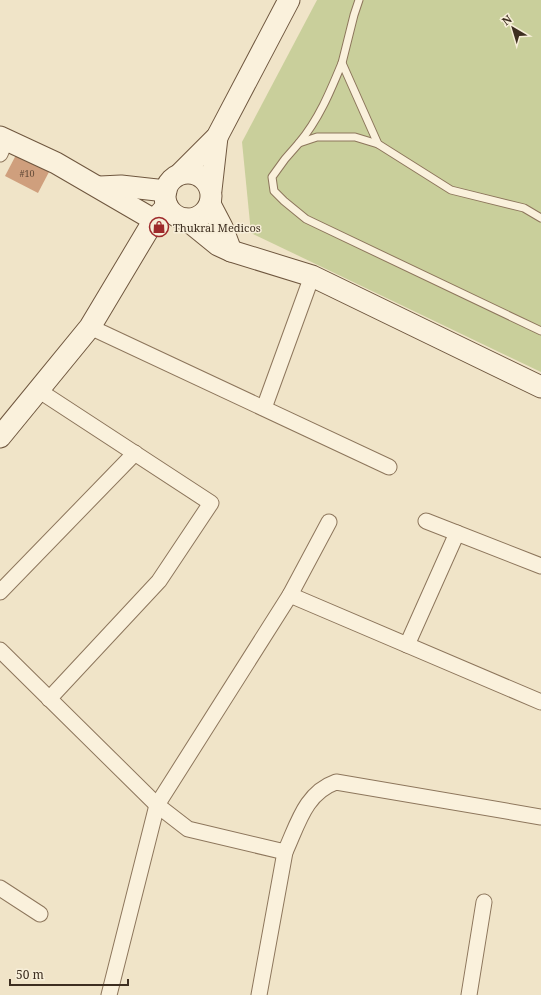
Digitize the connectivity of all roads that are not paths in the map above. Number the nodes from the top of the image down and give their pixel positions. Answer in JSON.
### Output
{"nodes":[{"id":1,"x":289,"y":0,"type":"edge"},
{"id":2,"x":359,"y":0,"type":"edge"},
{"id":3,"x":342,"y":63,"type":"junction"},
{"id":4,"x":217,"y":137,"type":"junction"},
{"id":5,"x":299,"y":143,"type":"junction"},
{"id":6,"x":2,"y":144,"type":"edge"},
{"id":7,"x":378,"y":144,"type":"junction"},
{"id":8,"x":181,"y":173,"type":"junction"},
{"id":9,"x":100,"y":187,"type":"junction"},
{"id":10,"x":210,"y":197,"type":"junction"},
{"id":11,"x":162,"y":205,"type":"junction"},
{"id":12,"x":541,"y":218,"type":"edge"},
{"id":13,"x":186,"y":219,"type":"junction"},
{"id":14,"x":231,"y":251,"type":"junction"},
{"id":15,"x":312,"y":276,"type":"junction"},
{"id":16,"x":90,"y":327,"type":"junction"},
{"id":17,"x":541,"y":331,"type":"edge"},
{"id":18,"x":541,"y":387,"type":"edge"},
{"id":19,"x":38,"y":390,"type":"junction"},
{"id":20,"x":264,"y":408,"type":"junction"},
{"id":21,"x":0,"y":437,"type":"edge"},
{"id":22,"x":135,"y":453,"type":"junction"},
{"id":23,"x":389,"y":467,"type":"dead end"},
{"id":24,"x":426,"y":521,"type":"dead end"},
{"id":25,"x":328,"y":522,"type":"dead end"},
{"id":26,"x":456,"y":533,"type":"junction"},
{"id":27,"x":541,"y":566,"type":"edge"},
{"id":28,"x":0,"y":592,"type":"edge"},
{"id":29,"x":290,"y":595,"type":"junction"},
{"id":30,"x":407,"y":645,"type":"junction"},
{"id":31,"x":0,"y":650,"type":"edge"},
{"id":32,"x":49,"y":699,"type":"junction"},
{"id":33,"x":541,"y":702,"type":"edge"},
{"id":34,"x":157,"y":806,"type":"junction"},
{"id":35,"x":541,"y":817,"type":"edge"},
{"id":36,"x":285,"y":852,"type":"junction"},
{"id":37,"x":0,"y":888,"type":"edge"},
{"id":38,"x":484,"y":902,"type":"dead end"},
{"id":39,"x":40,"y":914,"type":"dead end"},
{"id":40,"x":109,"y":995,"type":"edge"},
{"id":41,"x":259,"y":995,"type":"edge"},
{"id":42,"x":469,"y":995,"type":"edge"}],
"edges":[{"from":1,"to":4,"type":"street"},
{"from":2,"to":3,"type":"lane"},
{"from":3,"to":5,"type":"lane"},
{"from":3,"to":7,"type":"lane"},
{"from":4,"to":8,"type":"street"},
{"from":4,"to":10,"type":"street"},
{"from":5,"to":7,"type":"lane"},
{"from":5,"to":17,"type":"lane"},
{"from":6,"to":9,"type":"street"},
{"from":7,"to":12,"type":"lane"},
{"from":8,"to":10,"type":"street"},
{"from":8,"to":11,"type":"street"},
{"from":9,"to":11,"type":"street"},
{"from":9,"to":11,"type":"street"},
{"from":10,"to":13,"type":"street"},
{"from":10,"to":14,"type":"street"},
{"from":11,"to":13,"type":"street"},
{"from":11,"to":16,"type":"street"},
{"from":13,"to":14,"type":"street"},
{"from":14,"to":15,"type":"street"},
{"from":15,"to":18,"type":"street"},
{"from":15,"to":20,"type":"street"},
{"from":16,"to":19,"type":"street"},
{"from":16,"to":20,"type":"street"},
{"from":19,"to":21,"type":"street"},
{"from":19,"to":22,"type":"street"},
{"from":20,"to":23,"type":"street"},
{"from":22,"to":28,"type":"street"},
{"from":22,"to":32,"type":"street"},
{"from":24,"to":26,"type":"street"},
{"from":25,"to":29,"type":"street"},
{"from":26,"to":27,"type":"street"},
{"from":26,"to":30,"type":"street"},
{"from":29,"to":30,"type":"street"},
{"from":29,"to":34,"type":"street"},
{"from":30,"to":33,"type":"street"},
{"from":31,"to":32,"type":"street"},
{"from":32,"to":34,"type":"street"},
{"from":34,"to":36,"type":"street"},
{"from":34,"to":40,"type":"street"},
{"from":35,"to":36,"type":"street"},
{"from":36,"to":41,"type":"street"},
{"from":37,"to":39,"type":"street"},
{"from":38,"to":42,"type":"street"}]}
